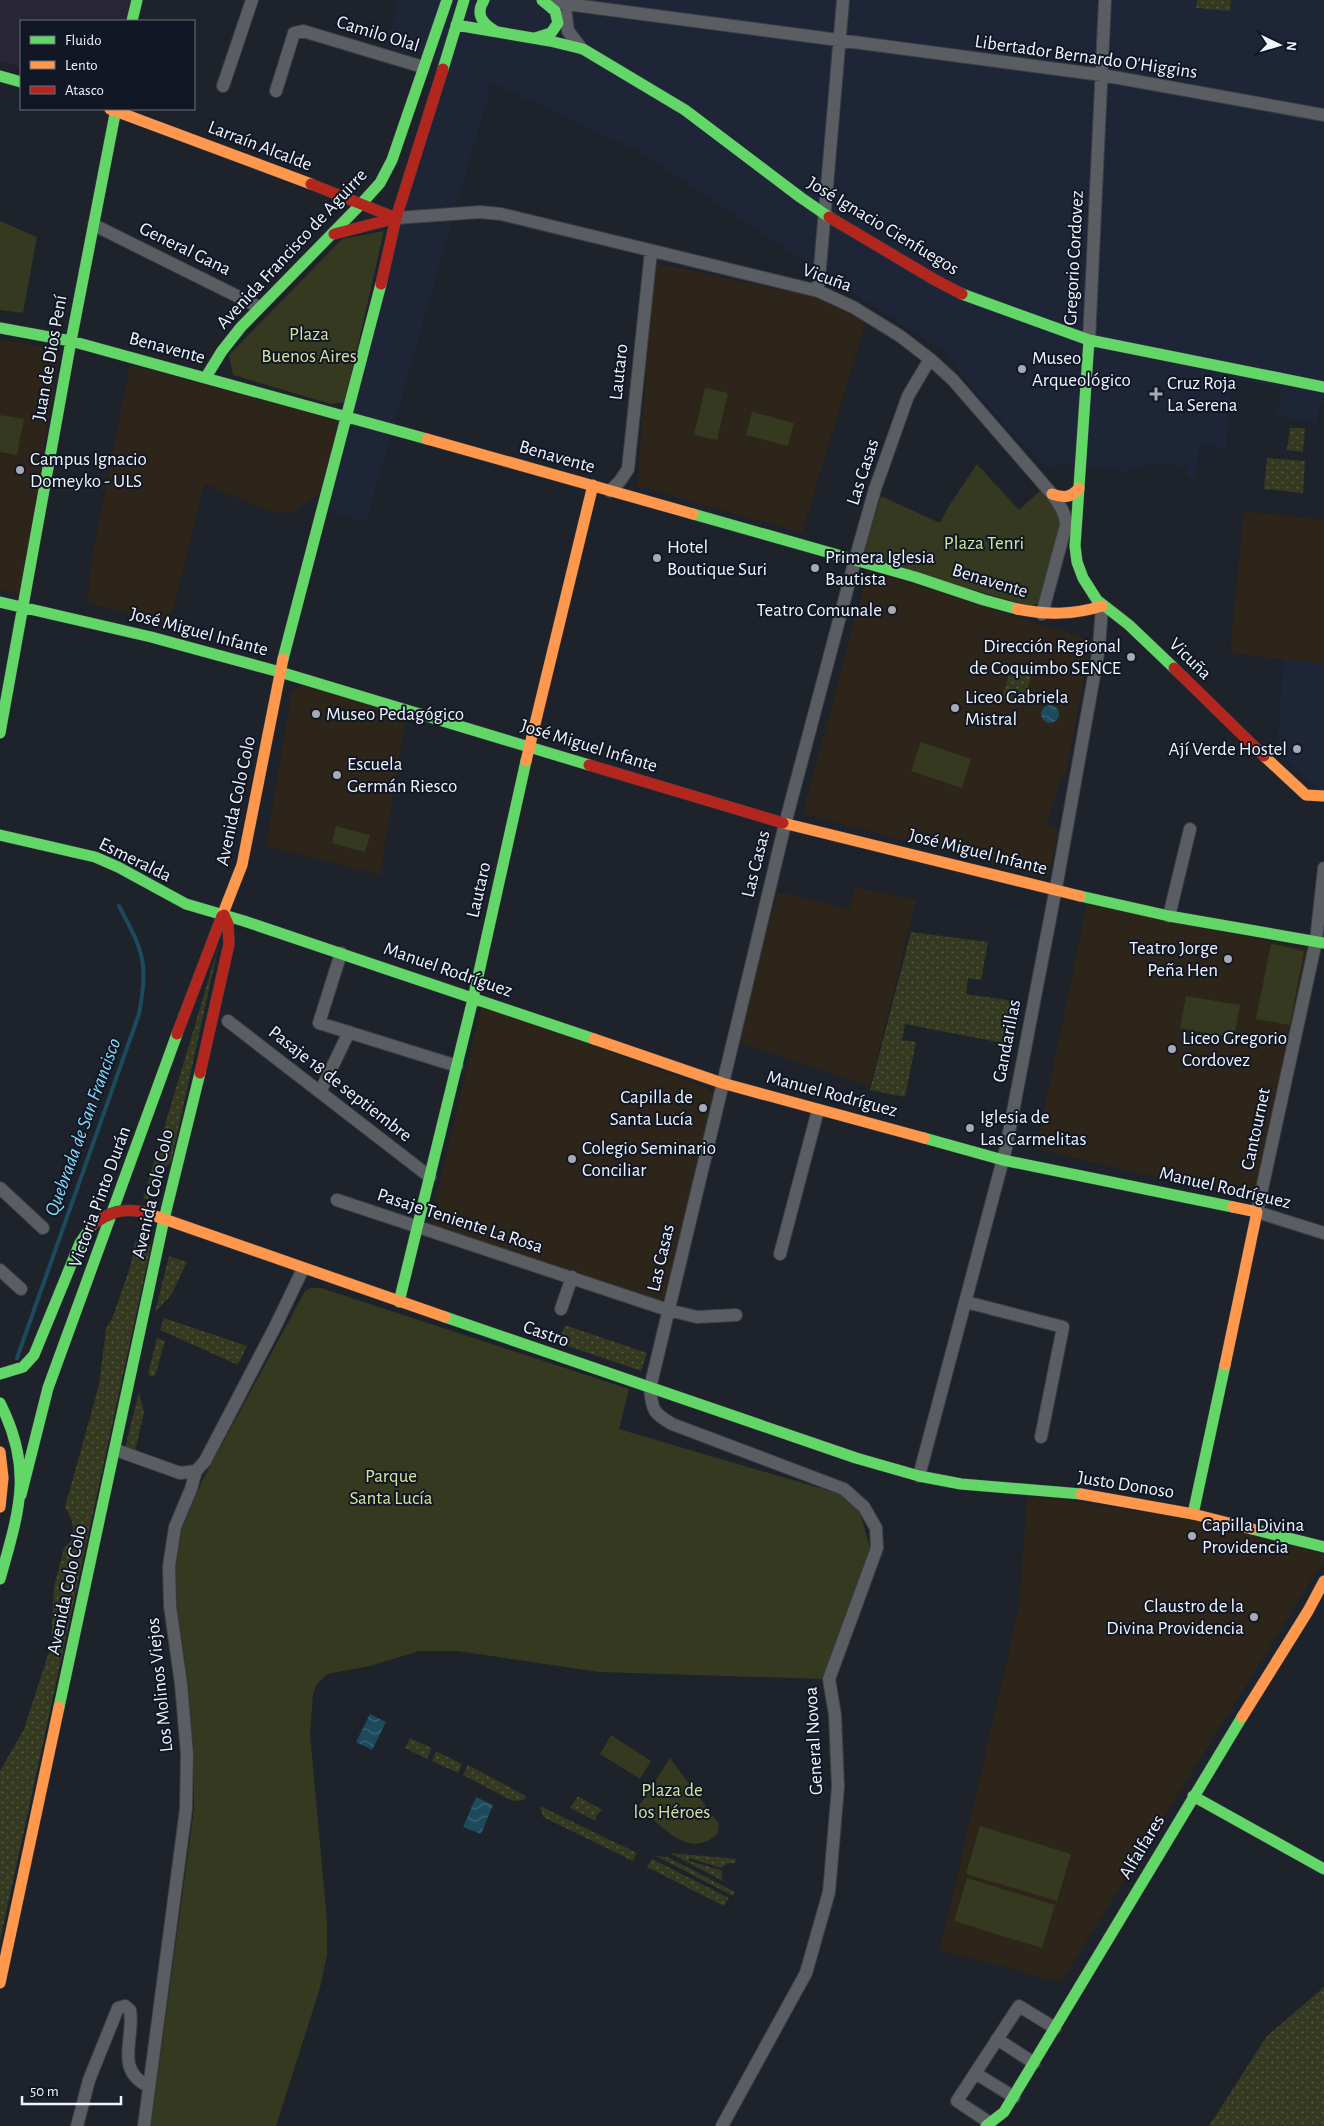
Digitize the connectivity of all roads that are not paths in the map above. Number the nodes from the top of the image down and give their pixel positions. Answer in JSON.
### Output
{"nodes":[{"id":1,"x":136,"y":0,"type":"edge"},
{"id":2,"x":252,"y":0,"type":"edge"},
{"id":3,"x":447,"y":0,"type":"edge"},
{"id":4,"x":464,"y":0,"type":"edge"},
{"id":5,"x":484,"y":0,"type":"edge"},
{"id":6,"x":541,"y":0,"type":"edge"},
{"id":7,"x":843,"y":0,"type":"edge"},
{"id":8,"x":1105,"y":0,"type":"edge"},
{"id":9,"x":564,"y":2,"type":"edge"},
{"id":10,"x":132,"y":20,"type":"edge"},
{"id":11,"x":456,"y":25,"type":"junction"},
{"id":12,"x":495,"y":31,"type":"junction"},
{"id":13,"x":536,"y":38,"type":"junction"},
{"id":14,"x":841,"y":42,"type":"junction"},
{"id":15,"x":583,"y":49,"type":"junction"},
{"id":16,"x":423,"y":67,"type":"junction"},
{"id":17,"x":0,"y":76,"type":"edge"},
{"id":18,"x":1102,"y":76,"type":"junction"},
{"id":19,"x":20,"y":82,"type":"edge"},
{"id":20,"x":223,"y":86,"type":"dead end"},
{"id":21,"x":276,"y":91,"type":"dead end"},
{"id":22,"x":114,"y":110,"type":"edge"},
{"id":23,"x":117,"y":110,"type":"edge"},
{"id":24,"x":1324,"y":115,"type":"edge"},
{"id":25,"x":362,"y":203,"type":"junction"},
{"id":26,"x":825,"y":214,"type":"junction"},
{"id":27,"x":396,"y":218,"type":"junction"},
{"id":28,"x":94,"y":225,"type":"junction"},
{"id":29,"x":334,"y":234,"type":"junction"},
{"id":30,"x":650,"y":251,"type":"junction"},
{"id":31,"x":818,"y":291,"type":"junction"},
{"id":32,"x":259,"y":307,"type":"junction"},
{"id":33,"x":0,"y":328,"type":"edge"},
{"id":34,"x":1089,"y":340,"type":"junction"},
{"id":35,"x":71,"y":341,"type":"junction"},
{"id":36,"x":930,"y":359,"type":"junction"},
{"id":37,"x":206,"y":377,"type":"junction"},
{"id":38,"x":1324,"y":387,"type":"edge"},
{"id":39,"x":345,"y":417,"type":"junction"},
{"id":40,"x":593,"y":485,"type":"junction"},
{"id":41,"x":1079,"y":488,"type":"junction"},
{"id":42,"x":610,"y":491,"type":"junction"},
{"id":43,"x":1052,"y":494,"type":"junction"},
{"id":44,"x":1077,"y":517,"type":"joint"},
{"id":45,"x":855,"y":560,"type":"junction"},
{"id":46,"x":0,"y":602,"type":"edge"},
{"id":47,"x":1102,"y":606,"type":"junction"},
{"id":48,"x":23,"y":607,"type":"junction"},
{"id":49,"x":1042,"y":614,"type":"junction"},
{"id":50,"x":280,"y":672,"type":"junction"},
{"id":51,"x":2,"y":716,"type":"edge"},
{"id":52,"x":0,"y":733,"type":"edge"},
{"id":53,"x":529,"y":748,"type":"junction"},
{"id":54,"x":1324,"y":796,"type":"edge"},
{"id":55,"x":785,"y":824,"type":"junction"},
{"id":56,"x":1190,"y":829,"type":"dead end"},
{"id":57,"x":0,"y":835,"type":"edge"},
{"id":58,"x":1324,"y":868,"type":"edge"},
{"id":59,"x":1055,"y":890,"type":"junction"},
{"id":60,"x":224,"y":916,"type":"junction"},
{"id":61,"x":1169,"y":916,"type":"junction"},
{"id":62,"x":1320,"y":942,"type":"edge"},
{"id":63,"x":341,"y":953,"type":"junction"},
{"id":64,"x":473,"y":999,"type":"junction"},
{"id":65,"x":228,"y":1021,"type":"dead end"},
{"id":66,"x":349,"y":1032,"type":"junction"},
{"id":67,"x":457,"y":1066,"type":"junction"},
{"id":68,"x":722,"y":1083,"type":"junction"},
{"id":69,"x":320,"y":1092,"type":"junction"},
{"id":70,"x":818,"y":1110,"type":"junction"},
{"id":71,"x":1003,"y":1160,"type":"junction"},
{"id":72,"x":430,"y":1177,"type":"junction"},
{"id":73,"x":0,"y":1188,"type":"edge"},
{"id":74,"x":337,"y":1200,"type":"dead end"},
{"id":75,"x":1257,"y":1212,"type":"junction"},
{"id":76,"x":164,"y":1219,"type":"junction"},
{"id":77,"x":418,"y":1226,"type":"junction"},
{"id":78,"x":43,"y":1228,"type":"dead end"},
{"id":79,"x":1324,"y":1233,"type":"edge"},
{"id":80,"x":780,"y":1254,"type":"dead end"},
{"id":81,"x":303,"y":1268,"type":"junction"},
{"id":82,"x":0,"y":1270,"type":"edge"},
{"id":83,"x":572,"y":1277,"type":"junction"},
{"id":84,"x":21,"y":1289,"type":"dead end"},
{"id":85,"x":59,"y":1296,"type":"junction"},
{"id":86,"x":399,"y":1302,"type":"junction"},
{"id":87,"x":966,"y":1302,"type":"junction"},
{"id":88,"x":561,"y":1309,"type":"dead end"},
{"id":89,"x":668,"y":1310,"type":"junction"},
{"id":90,"x":736,"y":1315,"type":"dead end"},
{"id":91,"x":0,"y":1374,"type":"edge"},
{"id":92,"x":48,"y":1388,"type":"junction"},
{"id":93,"x":650,"y":1388,"type":"junction"},
{"id":94,"x":0,"y":1403,"type":"edge"},
{"id":95,"x":1041,"y":1436,"type":"dead end"},
{"id":96,"x":116,"y":1450,"type":"junction"},
{"id":97,"x":0,"y":1452,"type":"edge"},
{"id":98,"x":196,"y":1471,"type":"junction"},
{"id":99,"x":919,"y":1476,"type":"junction"},
{"id":100,"x":21,"y":1495,"type":"junction"},
{"id":101,"x":0,"y":1507,"type":"edge"},
{"id":102,"x":1193,"y":1514,"type":"junction"},
{"id":103,"x":1324,"y":1547,"type":"edge"},
{"id":104,"x":0,"y":1579,"type":"edge"},
{"id":105,"x":1324,"y":1581,"type":"edge"},
{"id":106,"x":1193,"y":1796,"type":"junction"},
{"id":107,"x":1324,"y":1869,"type":"edge"},
{"id":108,"x":0,"y":1983,"type":"edge"},
{"id":109,"x":1054,"y":2028,"type":"junction"},
{"id":110,"x":997,"y":2039,"type":"junction"},
{"id":111,"x":1034,"y":2063,"type":"junction"},
{"id":112,"x":975,"y":2073,"type":"junction"},
{"id":113,"x":148,"y":2086,"type":"junction"},
{"id":114,"x":1014,"y":2097,"type":"junction"},
{"id":115,"x":988,"y":2125,"type":"edge"},
{"id":116,"x":77,"y":2126,"type":"edge"},
{"id":117,"x":144,"y":2126,"type":"edge"},
{"id":118,"x":722,"y":2126,"type":"edge"}],
"edges":[{"from":1,"to":10,"type":"street"},
{"from":2,"to":20,"type":"street"},
{"from":3,"to":11,"type":"street"},
{"from":3,"to":16,"type":"street","name":"Avenida Francisco de Aguirre"},
{"from":4,"to":11,"type":"street"},
{"from":5,"to":12,"type":"street"},
{"from":6,"to":9,"type":"street","name":"Libertador Bernardo O'Higgins"},
{"from":6,"to":13,"type":"street"},
{"from":7,"to":14,"type":"street"},
{"from":8,"to":18,"type":"street","name":"Gregorio Cordovez"},
{"from":9,"to":14,"type":"street","name":"Libertador Bernardo O'Higgins"},
{"from":9,"to":15,"type":"street"},
{"from":11,"to":12,"type":"street","name":"José Ignacio Cienfuegos"},
{"from":11,"to":27,"type":"street"},
{"from":12,"to":13,"type":"street","name":"José Ignacio Cienfuegos"},
{"from":13,"to":15,"type":"street","name":"José Ignacio Cienfuegos"},
{"from":14,"to":18,"type":"street","name":"Libertador Bernardo O'Higgins"},
{"from":14,"to":26,"type":"street"},
{"from":15,"to":26,"type":"street","name":"José Ignacio Cienfuegos"},
{"from":16,"to":21,"type":"street","name":"Camilo Olal"},
{"from":16,"to":25,"type":"street","name":"Avenida Francisco de Aguirre"},
{"from":17,"to":19,"type":"street"},
{"from":18,"to":24,"type":"street","name":"Libertador Bernardo O'Higgins"},
{"from":18,"to":34,"type":"street","name":"Gregorio Cordovez"},
{"from":22,"to":28,"type":"street","name":"Juan de Dios Pení"},
{"from":23,"to":25,"type":"street","name":"Larraín Alcalde"},
{"from":25,"to":27,"type":"street","name":"Larraín Alcalde"},
{"from":25,"to":29,"type":"street","name":"Avenida Francisco de Aguirre"},
{"from":26,"to":31,"type":"street"},
{"from":26,"to":34,"type":"street","name":"José Ignacio Cienfuegos"},
{"from":27,"to":29,"type":"street"},
{"from":27,"to":30,"type":"street","name":"Vicuña"},
{"from":27,"to":39,"type":"street"},
{"from":28,"to":32,"type":"street","name":"General Gana"},
{"from":28,"to":35,"type":"street","name":"Juan de Dios Pení"},
{"from":29,"to":32,"type":"street","name":"Avenida Francisco de Aguirre"},
{"from":30,"to":31,"type":"street","name":"Vicuña"},
{"from":30,"to":42,"type":"street","name":"Lautaro"},
{"from":31,"to":36,"type":"street","name":"Vicuña"},
{"from":32,"to":37,"type":"street","name":"Avenida Francisco de Aguirre"},
{"from":33,"to":35,"type":"street","name":"Benavente"},
{"from":34,"to":38,"type":"street","name":"José Ignacio Cienfuegos"},
{"from":34,"to":41,"type":"street","name":"Gregorio Cordovez"},
{"from":35,"to":37,"type":"street","name":"Benavente"},
{"from":35,"to":48,"type":"street","name":"Juan de Dios Pení"},
{"from":36,"to":43,"type":"street","name":"Vicuña"},
{"from":36,"to":45,"type":"street","name":"Las Casas"},
{"from":37,"to":39,"type":"street","name":"Benavente"},
{"from":39,"to":40,"type":"street","name":"Benavente"},
{"from":39,"to":50,"type":"street","name":"Avenida Colo Colo"},
{"from":40,"to":42,"type":"street","name":"Benavente"},
{"from":40,"to":53,"type":"street","name":"Lautaro"},
{"from":41,"to":43,"type":"street"},
{"from":41,"to":44,"type":"street","name":"Gregorio Cordovez"},
{"from":42,"to":45,"type":"street","name":"Benavente"},
{"from":43,"to":49,"type":"street","name":"Vicuña"},
{"from":44,"to":47,"type":"street","name":"Vicuña"},
{"from":45,"to":49,"type":"street","name":"Benavente"},
{"from":45,"to":55,"type":"street","name":"Las Casas"},
{"from":46,"to":48,"type":"street","name":"José Miguel Infante"},
{"from":47,"to":49,"type":"street","name":"Benavente"},
{"from":47,"to":54,"type":"street","name":"Vicuña"},
{"from":47,"to":59,"type":"street","name":"Gandarillas"},
{"from":48,"to":50,"type":"street","name":"José Miguel Infante"},
{"from":48,"to":51,"type":"street","name":"Juan de Dios Pení"},
{"from":50,"to":53,"type":"street","name":"José Miguel Infante"},
{"from":50,"to":60,"type":"street","name":"Avenida Colo Colo"},
{"from":51,"to":52,"type":"street","name":"Juan de Dios Pení"},
{"from":53,"to":55,"type":"street","name":"José Miguel Infante"},
{"from":53,"to":64,"type":"street","name":"Lautaro"},
{"from":55,"to":59,"type":"street","name":"José Miguel Infante"},
{"from":55,"to":68,"type":"street","name":"Las Casas"},
{"from":56,"to":61,"type":"street"},
{"from":57,"to":60,"type":"street","name":"Esmeralda"},
{"from":58,"to":62,"type":"street","name":"Cantournet"},
{"from":59,"to":61,"type":"street","name":"José Miguel Infante"},
{"from":59,"to":71,"type":"street","name":"Gandarillas"},
{"from":60,"to":63,"type":"street","name":"Manuel Rodríguez"},
{"from":60,"to":76,"type":"street","name":"Avenida Colo Colo"},
{"from":60,"to":92,"type":"street","name":"Victoria Pinto Durán"},
{"from":61,"to":62,"type":"street","name":"José Miguel Infante"},
{"from":62,"to":75,"type":"street","name":"Cantournet"},
{"from":63,"to":64,"type":"street","name":"Manuel Rodríguez"},
{"from":63,"to":66,"type":"street"},
{"from":64,"to":67,"type":"street","name":"Lautaro"},
{"from":64,"to":68,"type":"street","name":"Manuel Rodríguez"},
{"from":65,"to":69,"type":"street","name":"Pasaje 18 de septiembre"},
{"from":66,"to":67,"type":"street"},
{"from":66,"to":69,"type":"street"},
{"from":67,"to":72,"type":"street","name":"Lautaro"},
{"from":68,"to":70,"type":"street","name":"Manuel Rodríguez"},
{"from":68,"to":89,"type":"street","name":"Las Casas"},
{"from":69,"to":72,"type":"street","name":"Pasaje 18 de septiembre"},
{"from":70,"to":71,"type":"street","name":"Manuel Rodríguez"},
{"from":70,"to":80,"type":"street"},
{"from":71,"to":75,"type":"street","name":"Manuel Rodríguez"},
{"from":71,"to":87,"type":"street","name":"Gandarillas"},
{"from":72,"to":77,"type":"street","name":"Lautaro"},
{"from":73,"to":78,"type":"street"},
{"from":74,"to":77,"type":"street","name":"Pasaje Teniente La Rosa"},
{"from":75,"to":79,"type":"street","name":"Manuel Rodríguez"},
{"from":75,"to":102,"type":"street","name":"Cantournet"},
{"from":76,"to":81,"type":"street","name":"Castro"},
{"from":76,"to":85,"type":"street","name":"Castro","bridge":true},
{"from":76,"to":96,"type":"street","name":"Avenida Colo Colo"},
{"from":77,"to":83,"type":"street","name":"Pasaje Teniente La Rosa"},
{"from":77,"to":86,"type":"street","name":"Lautaro"},
{"from":81,"to":86,"type":"street","name":"Castro"},
{"from":81,"to":98,"type":"street","name":"Los Molinos Viejos"},
{"from":82,"to":84,"type":"street"},
{"from":83,"to":88,"type":"street"},
{"from":83,"to":89,"type":"street","name":"Pasaje Teniente La Rosa"},
{"from":85,"to":91,"type":"street"},
{"from":85,"to":92,"type":"street"},
{"from":86,"to":93,"type":"street","name":"Castro"},
{"from":87,"to":95,"type":"street"},
{"from":87,"to":99,"type":"street","name":"Gandarillas"},
{"from":89,"to":90,"type":"street","name":"Pasaje Teniente La Rosa"},
{"from":89,"to":93,"type":"street","name":"Las Casas"},
{"from":92,"to":100,"type":"street","name":"Victoria Pinto Durán"},
{"from":93,"to":99,"type":"street","name":"Castro"},
{"from":93,"to":118,"type":"street","name":"General Novoa"},
{"from":94,"to":100,"type":"street"},
{"from":96,"to":98,"type":"street"},
{"from":96,"to":108,"type":"street","name":"Avenida Colo Colo"},
{"from":97,"to":101,"type":"street"},
{"from":98,"to":113,"type":"street","name":"Los Molinos Viejos"},
{"from":99,"to":102,"type":"street","name":"Justo Donoso"},
{"from":100,"to":104,"type":"street"},
{"from":102,"to":103,"type":"street","name":"Justo Donoso"},
{"from":105,"to":106,"type":"street","name":"Alfalfares"},
{"from":106,"to":107,"type":"street"},
{"from":106,"to":109,"type":"street","name":"Alfalfares"},
{"from":109,"to":110,"type":"street"},
{"from":109,"to":111,"type":"street","name":"Alfalfares"},
{"from":110,"to":111,"type":"street"},
{"from":110,"to":112,"type":"street"},
{"from":111,"to":114,"type":"street","name":"Alfalfares"},
{"from":112,"to":114,"type":"street"},
{"from":112,"to":115,"type":"street"},
{"from":113,"to":116,"type":"street"},
{"from":113,"to":117,"type":"street","name":"Los Molinos Viejos"},
{"from":114,"to":115,"type":"street","name":"Alfalfares"}]}
